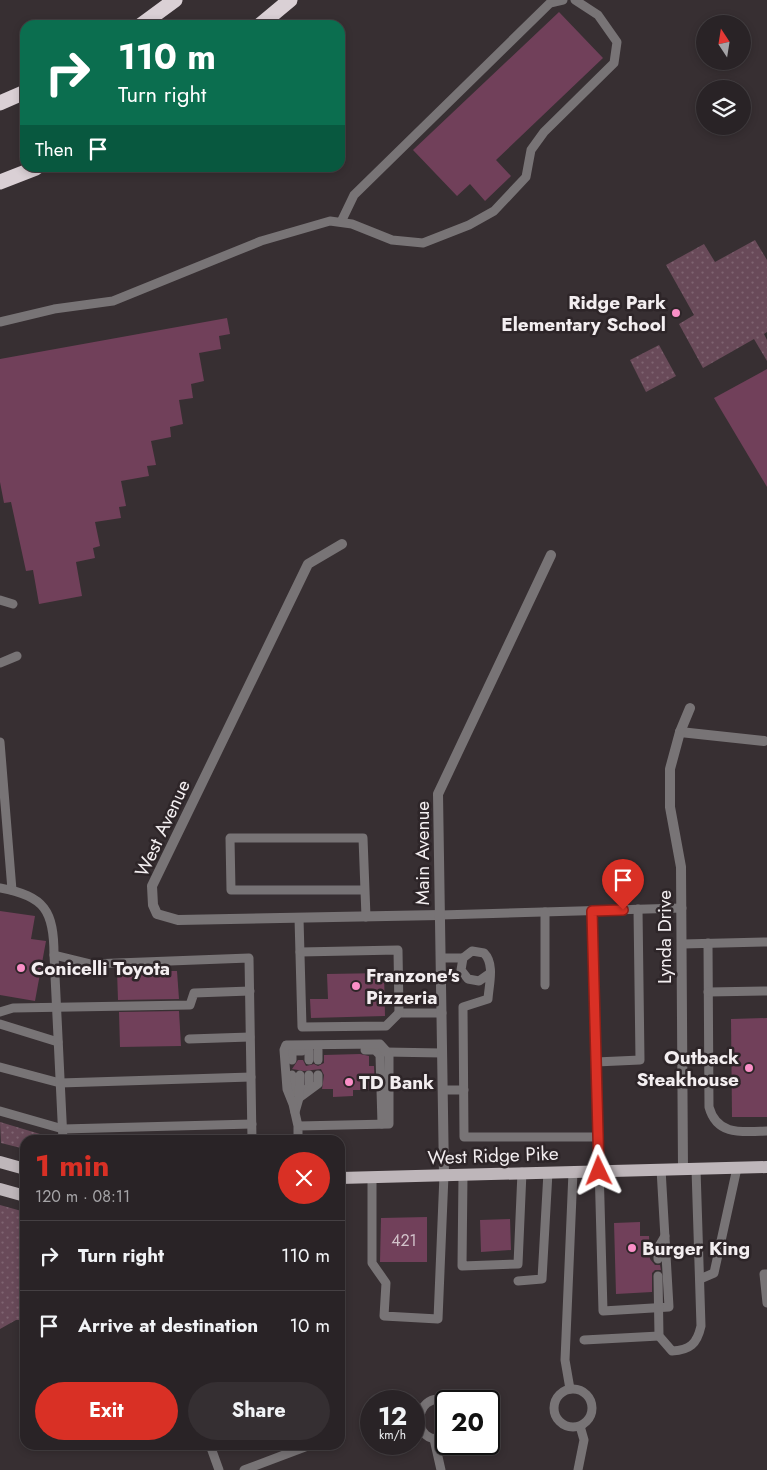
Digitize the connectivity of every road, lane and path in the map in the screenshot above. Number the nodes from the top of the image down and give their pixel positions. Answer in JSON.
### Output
{"nodes":[{"id":1,"x":175,"y":0,"type":"edge"},
{"id":2,"x":290,"y":0,"type":"edge"},
{"id":3,"x":562,"y":0,"type":"edge"},
{"id":4,"x":575,"y":0,"type":"edge"},
{"id":5,"x":148,"y":20,"type":"edge"},
{"id":6,"x":266,"y":20,"type":"edge"},
{"id":7,"x":20,"y":94,"type":"edge"},
{"id":8,"x":0,"y":103,"type":"edge"},
{"id":9,"x":26,"y":172,"type":"edge"},
{"id":10,"x":0,"y":182,"type":"edge"},
{"id":11,"x":341,"y":222,"type":"junction"},
{"id":12,"x":0,"y":322,"type":"edge"},
{"id":13,"x":342,"y":544,"type":"dead end"},
{"id":14,"x":551,"y":555,"type":"dead end"},
{"id":15,"x":0,"y":600,"type":"edge"},
{"id":16,"x":13,"y":604,"type":"dead end"},
{"id":17,"x":17,"y":656,"type":"dead end"},
{"id":18,"x":0,"y":663,"type":"edge"},
{"id":19,"x":690,"y":708,"type":"dead end"},
{"id":20,"x":680,"y":732,"type":"junction"},
{"id":21,"x":764,"y":741,"type":"dead end"},
{"id":22,"x":0,"y":742,"type":"edge"},
{"id":23,"x":0,"y":888,"type":"edge"},
{"id":24,"x":12,"y":890,"type":"junction"},
{"id":25,"x":364,"y":890,"type":"junction"},
{"id":26,"x":682,"y":908,"type":"junction"},
{"id":27,"x":638,"y":909,"type":"junction"},
{"id":28,"x":592,"y":911,"type":"junction"},
{"id":29,"x":545,"y":912,"type":"junction"},
{"id":30,"x":440,"y":915,"type":"junction"},
{"id":31,"x":366,"y":917,"type":"junction"},
{"id":32,"x":299,"y":918,"type":"junction"},
{"id":33,"x":767,"y":942,"type":"edge"},
{"id":34,"x":708,"y":943,"type":"junction"},
{"id":35,"x":682,"y":944,"type":"junction"},
{"id":36,"x":300,"y":952,"type":"junction"},
{"id":37,"x":54,"y":955,"type":"junction"},
{"id":38,"x":441,"y":958,"type":"junction"},
{"id":39,"x":462,"y":958,"type":"junction"},
{"id":40,"x":489,"y":974,"type":"junction"},
{"id":41,"x":544,"y":985,"type":"dead end"},
{"id":42,"x":250,"y":991,"type":"junction"},
{"id":43,"x":708,"y":992,"type":"junction"},
{"id":44,"x":767,"y":992,"type":"edge"},
{"id":45,"x":56,"y":1008,"type":"junction"},
{"id":46,"x":0,"y":1012,"type":"edge"},
{"id":47,"x":399,"y":1013,"type":"junction"},
{"id":48,"x":442,"y":1013,"type":"junction"},
{"id":49,"x":0,"y":1024,"type":"edge"},
{"id":50,"x":250,"y":1037,"type":"junction"},
{"id":51,"x":188,"y":1039,"type":"dead end"},
{"id":52,"x":58,"y":1042,"type":"junction"},
{"id":53,"x":375,"y":1050,"type":"junction"},
{"id":54,"x":442,"y":1053,"type":"junction"},
{"id":55,"x":389,"y":1054,"type":"junction"},
{"id":56,"x":306,"y":1056,"type":"dead end"},
{"id":57,"x":596,"y":1062,"type":"junction"},
{"id":58,"x":0,"y":1067,"type":"edge"},
{"id":59,"x":251,"y":1077,"type":"junction"},
{"id":60,"x":60,"y":1083,"type":"junction"},
{"id":61,"x":443,"y":1090,"type":"junction"},
{"id":62,"x":464,"y":1090,"type":"junction"},
{"id":63,"x":296,"y":1105,"type":"junction"},
{"id":64,"x":0,"y":1111,"type":"edge"},
{"id":65,"x":252,"y":1124,"type":"junction"},
{"id":66,"x":386,"y":1124,"type":"junction"},
{"id":67,"x":298,"y":1126,"type":"junction"},
{"id":68,"x":62,"y":1129,"type":"junction"},
{"id":69,"x":767,"y":1130,"type":"edge"},
{"id":70,"x":63,"y":1135,"type":"edge"},
{"id":71,"x":252,"y":1135,"type":"edge"},
{"id":72,"x":298,"y":1135,"type":"edge"},
{"id":73,"x":597,"y":1137,"type":"junction"},
{"id":74,"x":0,"y":1162,"type":"edge"},
{"id":75,"x":767,"y":1167,"type":"edge"},
{"id":76,"x":20,"y":1168,"type":"edge"},
{"id":77,"x":737,"y":1168,"type":"junction"},
{"id":78,"x":661,"y":1169,"type":"junction"},
{"id":79,"x":683,"y":1169,"type":"junction"},
{"id":80,"x":696,"y":1169,"type":"junction"},
{"id":81,"x":599,"y":1171,"type":"junction"},
{"id":82,"x":522,"y":1172,"type":"junction"},
{"id":83,"x":548,"y":1172,"type":"junction"},
{"id":84,"x":573,"y":1172,"type":"junction"},
{"id":85,"x":463,"y":1175,"type":"junction"},
{"id":86,"x":444,"y":1176,"type":"junction"},
{"id":87,"x":372,"y":1177,"type":"junction"},
{"id":88,"x":345,"y":1178,"type":"edge"},
{"id":89,"x":0,"y":1189,"type":"edge"},
{"id":90,"x":20,"y":1195,"type":"edge"},
{"id":91,"x":665,"y":1236,"type":"junction"},
{"id":92,"x":658,"y":1259,"type":"dead end"},
{"id":93,"x":767,"y":1274,"type":"edge"},
{"id":94,"x":658,"y":1276,"type":"dead end"},
{"id":95,"x":700,"y":1279,"type":"junction"},
{"id":96,"x":518,"y":1281,"type":"dead end"},
{"id":97,"x":766,"y":1302,"type":"edge"},
{"id":98,"x":658,"y":1308,"type":"junction"},
{"id":99,"x":659,"y":1336,"type":"junction"},
{"id":100,"x":584,"y":1340,"type":"dead end"},
{"id":101,"x":570,"y":1388,"type":"junction"},
{"id":102,"x":435,"y":1400,"type":"edge"},
{"id":103,"x":580,"y":1426,"type":"junction"},
{"id":104,"x":434,"y":1438,"type":"joint"},
{"id":105,"x":212,"y":1450,"type":"edge"},
{"id":106,"x":297,"y":1450,"type":"edge"},
{"id":107,"x":219,"y":1470,"type":"edge"},
{"id":108,"x":244,"y":1470,"type":"edge"},
{"id":109,"x":441,"y":1470,"type":"edge"},
{"id":110,"x":578,"y":1470,"type":"edge"}],
"edges":[{"from":1,"to":5,"type":"highway"},
{"from":2,"to":6,"type":"highway"},
{"from":3,"to":11,"type":"lane"},
{"from":4,"to":11,"type":"lane"},
{"from":7,"to":8,"type":"highway"},
{"from":9,"to":10,"type":"highway"},
{"from":11,"to":12,"type":"lane"},
{"from":13,"to":32,"type":"street","name":"West Avenue"},
{"from":14,"to":30,"type":"street","name":"Main Avenue"},
{"from":15,"to":16,"type":"lane"},
{"from":17,"to":18,"type":"lane"},
{"from":19,"to":20,"type":"street","name":"Lynda Drive"},
{"from":20,"to":21,"type":"street"},
{"from":20,"to":26,"type":"street","name":"Lynda Drive"},
{"from":22,"to":24,"type":"lane"},
{"from":23,"to":24,"type":"lane"},
{"from":24,"to":37,"type":"lane"},
{"from":25,"to":25,"type":"lane"},
{"from":25,"to":31,"type":"lane"},
{"from":26,"to":27,"type":"lane"},
{"from":26,"to":35,"type":"street","name":"Lynda Drive"},
{"from":27,"to":28,"type":"lane"},
{"from":27,"to":57,"type":"lane"},
{"from":28,"to":29,"type":"lane"},
{"from":28,"to":57,"type":"lane"},
{"from":29,"to":30,"type":"lane"},
{"from":29,"to":41,"type":"lane"},
{"from":30,"to":31,"type":"street","name":"West Avenue"},
{"from":30,"to":38,"type":"street","name":"Main Avenue"},
{"from":31,"to":32,"type":"street","name":"West Avenue"},
{"from":32,"to":36,"type":"lane"},
{"from":33,"to":34,"type":"lane"},
{"from":34,"to":35,"type":"lane"},
{"from":34,"to":43,"type":"lane"},
{"from":35,"to":79,"type":"street","name":"Lynda Drive"},
{"from":36,"to":47,"type":"lane"},
{"from":36,"to":47,"type":"lane"},
{"from":37,"to":42,"type":"lane"},
{"from":37,"to":45,"type":"lane"},
{"from":38,"to":39,"type":"lane"},
{"from":38,"to":48,"type":"street","name":"Main Avenue"},
{"from":39,"to":40,"type":"lane"},
{"from":39,"to":40,"type":"lane"},
{"from":40,"to":62,"type":"lane"},
{"from":42,"to":45,"type":"lane"},
{"from":42,"to":50,"type":"lane"},
{"from":43,"to":44,"type":"lane"},
{"from":43,"to":69,"type":"lane"},
{"from":45,"to":46,"type":"lane"},
{"from":45,"to":52,"type":"lane"},
{"from":47,"to":48,"type":"lane"},
{"from":48,"to":54,"type":"street","name":"Main Avenue"},
{"from":49,"to":52,"type":"lane"},
{"from":50,"to":51,"type":"lane"},
{"from":50,"to":59,"type":"lane"},
{"from":52,"to":60,"type":"lane"},
{"from":53,"to":55,"type":"lane"},
{"from":53,"to":56,"type":"lane"},
{"from":53,"to":66,"type":"lane"},
{"from":54,"to":55,"type":"lane"},
{"from":54,"to":61,"type":"street","name":"Main Avenue"},
{"from":55,"to":63,"type":"lane"},
{"from":55,"to":66,"type":"lane"},
{"from":57,"to":73,"type":"lane"},
{"from":58,"to":60,"type":"lane"},
{"from":59,"to":60,"type":"lane"},
{"from":59,"to":65,"type":"lane"},
{"from":60,"to":68,"type":"lane"},
{"from":61,"to":62,"type":"lane"},
{"from":61,"to":86,"type":"street","name":"Main Avenue"},
{"from":62,"to":73,"type":"lane"},
{"from":63,"to":63,"type":"lane"},
{"from":63,"to":67,"type":"lane"},
{"from":64,"to":68,"type":"lane"},
{"from":65,"to":68,"type":"lane"},
{"from":65,"to":71,"type":"lane"},
{"from":66,"to":67,"type":"lane"},
{"from":67,"to":72,"type":"lane"},
{"from":68,"to":70,"type":"lane"},
{"from":73,"to":81,"type":"lane"},
{"from":74,"to":76,"type":"main road"},
{"from":75,"to":77,"type":"main road","name":"West Ridge Pike"},
{"from":77,"to":80,"type":"main road","name":"West Ridge Pike"},
{"from":77,"to":95,"type":"lane"},
{"from":78,"to":79,"type":"main road","name":"West Ridge Pike"},
{"from":78,"to":81,"type":"main road","name":"West Ridge Pike"},
{"from":78,"to":91,"type":"lane"},
{"from":79,"to":80,"type":"main road","name":"West Ridge Pike"},
{"from":80,"to":95,"type":"lane"},
{"from":81,"to":84,"type":"main road","name":"West Ridge Pike"},
{"from":81,"to":98,"type":"lane"},
{"from":82,"to":83,"type":"main road","name":"West Ridge Pike"},
{"from":82,"to":85,"type":"main road","name":"West Ridge Pike"},
{"from":82,"to":85,"type":"lane"},
{"from":83,"to":84,"type":"main road","name":"West Ridge Pike"},
{"from":83,"to":96,"type":"lane"},
{"from":84,"to":101,"type":"lane"},
{"from":85,"to":86,"type":"main road","name":"West Ridge Pike"},
{"from":86,"to":87,"type":"main road","name":"West Ridge Pike"},
{"from":86,"to":87,"type":"lane"},
{"from":87,"to":88,"type":"main road","name":"West Ridge Pike"},
{"from":89,"to":90,"type":"main road"},
{"from":91,"to":92,"type":"lane"},
{"from":91,"to":98,"type":"lane"},
{"from":93,"to":97,"type":"lane"},
{"from":94,"to":98,"type":"lane"},
{"from":95,"to":99,"type":"lane"},
{"from":98,"to":99,"type":"lane"},
{"from":99,"to":100,"type":"lane"},
{"from":101,"to":103,"type":"lane"},
{"from":101,"to":103,"type":"lane"},
{"from":102,"to":104,"type":"lane"},
{"from":103,"to":110,"type":"lane"},
{"from":104,"to":109,"type":"lane"},
{"from":105,"to":107,"type":"lane"},
{"from":106,"to":108,"type":"lane"}]}
